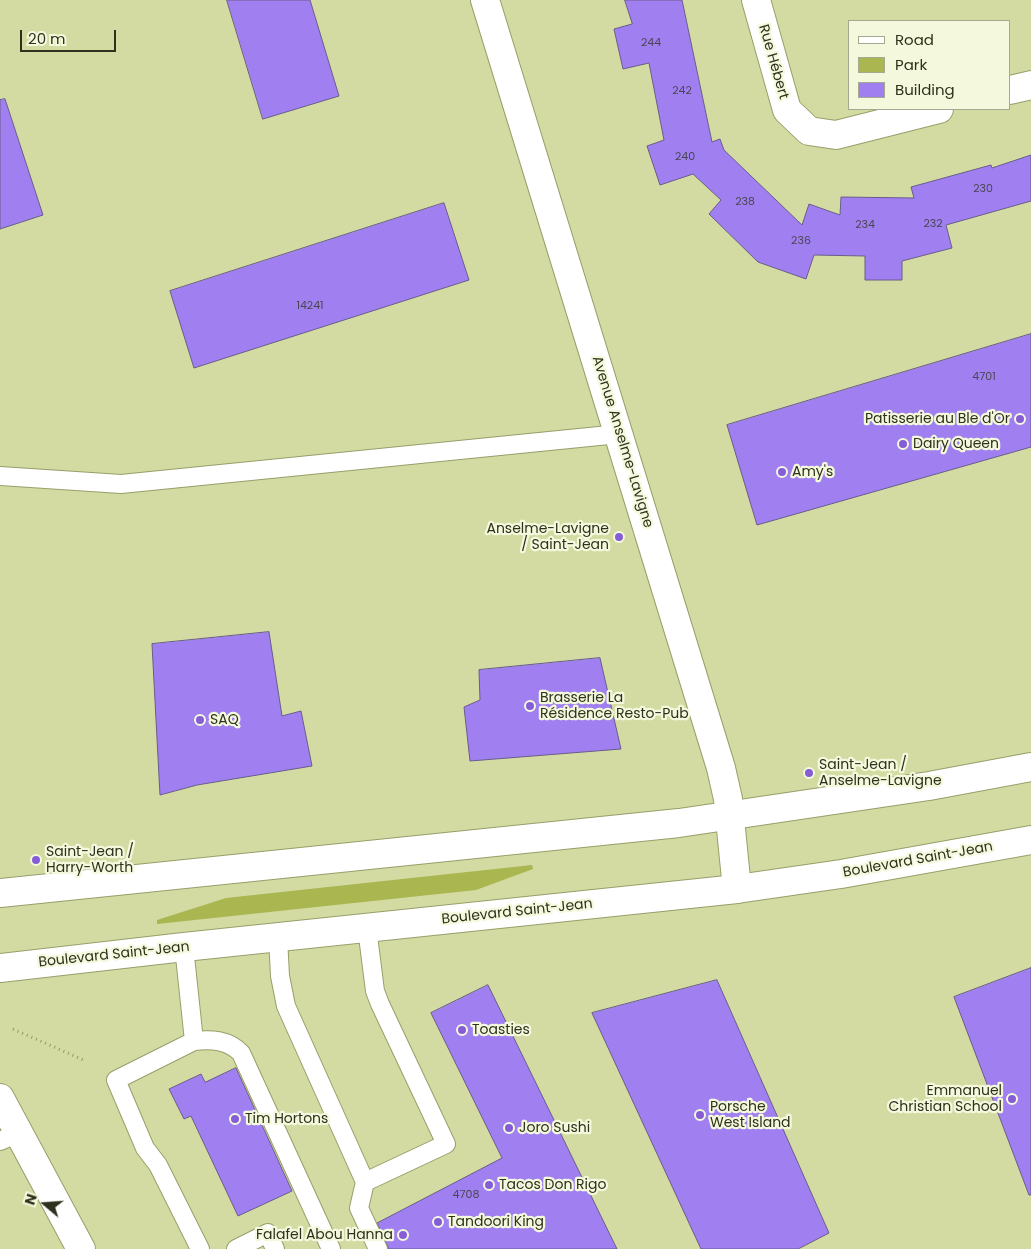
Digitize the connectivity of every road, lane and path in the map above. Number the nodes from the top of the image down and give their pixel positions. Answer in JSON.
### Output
{"nodes":[{"id":1,"x":484,"y":0,"type":"edge"},
{"id":2,"x":756,"y":0,"type":"edge"},
{"id":3,"x":1031,"y":85,"type":"edge"},
{"id":4,"x":1011,"y":90,"type":"edge"},
{"id":5,"x":935,"y":110,"type":"edge"},
{"id":6,"x":620,"y":434,"type":"junction"},
{"id":7,"x":0,"y":476,"type":"edge"},
{"id":8,"x":1031,"y":767,"type":"edge"},
{"id":9,"x":729,"y":815,"type":"junction"},
{"id":10,"x":1031,"y":840,"type":"edge"},
{"id":11,"x":738,"y":889,"type":"junction"},
{"id":12,"x":0,"y":893,"type":"edge"},
{"id":13,"x":367,"y":928,"type":"junction"},
{"id":14,"x":278,"y":937,"type":"junction"},
{"id":15,"x":184,"y":947,"type":"junction"},
{"id":16,"x":0,"y":968,"type":"edge"},
{"id":17,"x":13,"y":1030,"type":"dead end"},
{"id":18,"x":194,"y":1041,"type":"junction"},
{"id":19,"x":86,"y":1061,"type":"dead end"},
{"id":20,"x":0,"y":1098,"type":"edge"},
{"id":21,"x":9,"y":1137,"type":"edge"},
{"id":22,"x":365,"y":1182,"type":"junction"},
{"id":23,"x":81,"y":1249,"type":"edge"},
{"id":24,"x":200,"y":1249,"type":"edge"},
{"id":25,"x":236,"y":1249,"type":"edge"},
{"id":26,"x":275,"y":1249,"type":"edge"},
{"id":27,"x":331,"y":1249,"type":"edge"},
{"id":28,"x":378,"y":1249,"type":"edge"}],
"edges":[{"from":1,"to":6,"type":"main road","name":"Avenue Anselme-Lavigne"},
{"from":2,"to":5,"type":"main road","name":"Rue Hébert"},
{"from":3,"to":4,"type":"main road"},
{"from":6,"to":7,"type":"lane"},
{"from":6,"to":9,"type":"main road","name":"Avenue Anselme-Lavigne"},
{"from":8,"to":9,"type":"main road"},
{"from":9,"to":11,"type":"main road","name":"Avenue Anselme-Lavigne"},
{"from":9,"to":12,"type":"main road"},
{"from":10,"to":11,"type":"main road","name":"Boulevard Saint-Jean"},
{"from":11,"to":13,"type":"main road","name":"Boulevard Saint-Jean"},
{"from":13,"to":14,"type":"main road","name":"Boulevard Saint-Jean"},
{"from":13,"to":22,"type":"lane"},
{"from":14,"to":15,"type":"main road","name":"Boulevard Saint-Jean"},
{"from":14,"to":22,"type":"lane"},
{"from":15,"to":16,"type":"main road","name":"Boulevard Saint-Jean"},
{"from":15,"to":18,"type":"lane"},
{"from":17,"to":19,"type":"path"},
{"from":18,"to":24,"type":"lane"},
{"from":18,"to":27,"type":"lane"},
{"from":20,"to":21,"type":"main road"},
{"from":21,"to":23,"type":"main road"},
{"from":22,"to":28,"type":"lane"},
{"from":25,"to":26,"type":"lane"}]}
